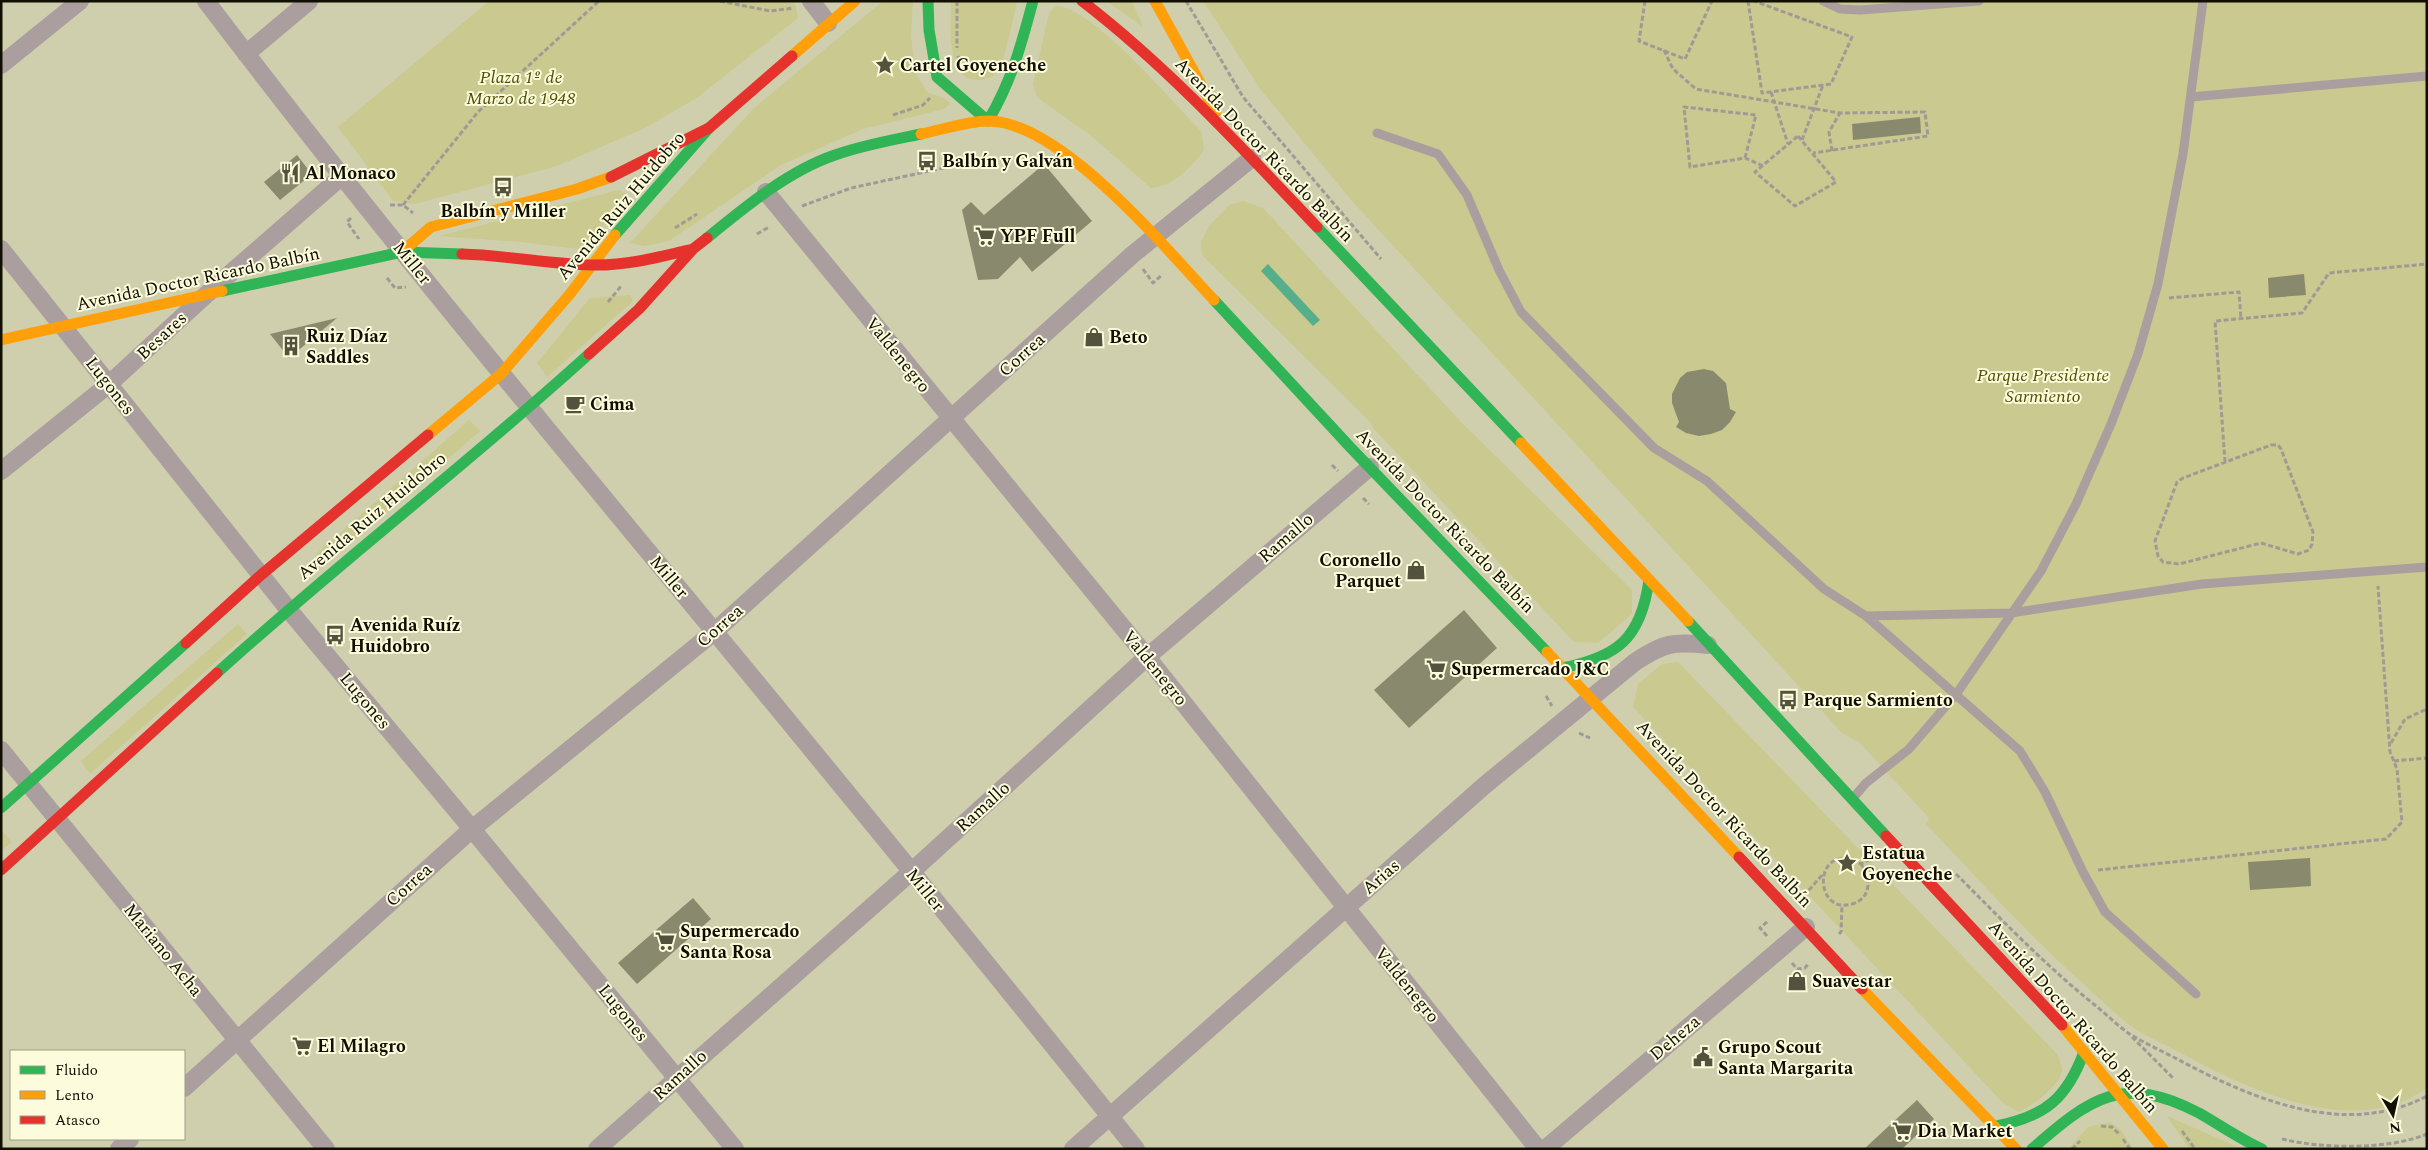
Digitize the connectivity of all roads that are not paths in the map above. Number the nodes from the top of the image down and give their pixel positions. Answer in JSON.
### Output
{"nodes":[{"id":1,"x":80,"y":1,"type":"edge"},
{"id":2,"x":206,"y":1,"type":"edge"},
{"id":3,"x":309,"y":1,"type":"edge"},
{"id":4,"x":855,"y":1,"type":"edge"},
{"id":5,"x":928,"y":1,"type":"edge"},
{"id":6,"x":1033,"y":1,"type":"edge"},
{"id":7,"x":1082,"y":1,"type":"edge"},
{"id":8,"x":1155,"y":1,"type":"edge"},
{"id":9,"x":1823,"y":1,"type":"edge"},
{"id":10,"x":1978,"y":1,"type":"edge"},
{"id":11,"x":2202,"y":1,"type":"edge"},
{"id":12,"x":803,"y":4,"type":"edge"},
{"id":13,"x":828,"y":23,"type":"junction"},
{"id":14,"x":246,"y":54,"type":"junction"},
{"id":15,"x":1,"y":65,"type":"edge"},
{"id":16,"x":2427,"y":76,"type":"edge"},
{"id":17,"x":2191,"y":97,"type":"junction"},
{"id":18,"x":988,"y":121,"type":"junction"},
{"id":19,"x":710,"y":128,"type":"junction"},
{"id":20,"x":1227,"y":132,"type":"junction"},
{"id":21,"x":1377,"y":133,"type":"dead end"},
{"id":22,"x":1252,"y":158,"type":"junction"},
{"id":23,"x":342,"y":176,"type":"junction"},
{"id":24,"x":766,"y":192,"type":"junction"},
{"id":25,"x":1154,"y":236,"type":"junction"},
{"id":26,"x":1,"y":249,"type":"edge"},
{"id":27,"x":693,"y":249,"type":"junction"},
{"id":28,"x":402,"y":252,"type":"junction"},
{"id":29,"x":592,"y":265,"type":"junction"},
{"id":30,"x":208,"y":293,"type":"junction"},
{"id":31,"x":63,"y":326,"type":"junction"},
{"id":32,"x":1,"y":340,"type":"edge"},
{"id":33,"x":501,"y":374,"type":"junction"},
{"id":34,"x":108,"y":385,"type":"junction"},
{"id":35,"x":529,"y":409,"type":"junction"},
{"id":36,"x":951,"y":420,"type":"junction"},
{"id":37,"x":1370,"y":467,"type":"junction"},
{"id":38,"x":1,"y":471,"type":"edge"},
{"id":39,"x":2427,"y":567,"type":"edge"},
{"id":40,"x":261,"y":575,"type":"junction"},
{"id":41,"x":1649,"y":580,"type":"junction"},
{"id":42,"x":288,"y":609,"type":"junction"},
{"id":43,"x":2010,"y":613,"type":"junction"},
{"id":44,"x":1866,"y":616,"type":"junction"},
{"id":45,"x":714,"y":632,"type":"junction"},
{"id":46,"x":1708,"y":645,"type":"junction"},
{"id":47,"x":1148,"y":657,"type":"junction"},
{"id":48,"x":1562,"y":668,"type":"junction"},
{"id":49,"x":1957,"y":693,"type":"junction"},
{"id":50,"x":1592,"y":698,"type":"junction"},
{"id":51,"x":1,"y":750,"type":"edge"},
{"id":52,"x":28,"y":784,"type":"junction"},
{"id":53,"x":1853,"y":799,"type":"junction"},
{"id":54,"x":1,"y":808,"type":"edge"},
{"id":55,"x":57,"y":820,"type":"junction"},
{"id":56,"x":472,"y":829,"type":"junction"},
{"id":57,"x":1,"y":870,"type":"edge"},
{"id":58,"x":911,"y":872,"type":"junction"},
{"id":59,"x":1346,"y":908,"type":"junction"},
{"id":60,"x":1806,"y":927,"type":"junction"},
{"id":61,"x":2196,"y":994,"type":"dead end"},
{"id":62,"x":235,"y":1040,"type":"junction"},
{"id":63,"x":2084,"y":1052,"type":"junction"},
{"id":64,"x":676,"y":1078,"type":"junction"},
{"id":65,"x":185,"y":1087,"type":"edge"},
{"id":66,"x":2118,"y":1093,"type":"junction"},
{"id":67,"x":1110,"y":1116,"type":"junction"},
{"id":68,"x":1997,"y":1126,"type":"junction"},
{"id":69,"x":129,"y":1140,"type":"edge"},
{"id":70,"x":119,"y":1149,"type":"edge"},
{"id":71,"x":326,"y":1149,"type":"edge"},
{"id":72,"x":598,"y":1149,"type":"edge"},
{"id":73,"x":735,"y":1149,"type":"edge"},
{"id":74,"x":1073,"y":1149,"type":"edge"},
{"id":75,"x":1136,"y":1149,"type":"edge"},
{"id":76,"x":1538,"y":1149,"type":"edge"},
{"id":77,"x":1545,"y":1149,"type":"edge"},
{"id":78,"x":2016,"y":1149,"type":"edge"},
{"id":79,"x":2032,"y":1149,"type":"edge"},
{"id":80,"x":2164,"y":1149,"type":"edge"},
{"id":81,"x":2262,"y":1149,"type":"edge"}],
"edges":[{"from":1,"to":15,"type":"street"},
{"from":2,"to":14,"type":"street","name":"Miller"},
{"from":3,"to":14,"type":"street"},
{"from":4,"to":13,"type":"main road","name":"Avenida Doctor Ricardo Balbín"},
{"from":5,"to":18,"type":"main road"},
{"from":6,"to":18,"type":"main road"},
{"from":7,"to":20,"type":"main road","name":"Avenida Doctor Ricardo Balbín"},
{"from":8,"to":20,"type":"main road"},
{"from":9,"to":10,"type":"lane"},
{"from":11,"to":17,"type":"lane"},
{"from":12,"to":13,"type":"street"},
{"from":13,"to":19,"type":"main road","name":"Avenida Doctor Ricardo Balbín"},
{"from":14,"to":23,"type":"street","name":"Miller"},
{"from":16,"to":17,"type":"lane"},
{"from":17,"to":43,"type":"lane"},
{"from":18,"to":24,"type":"main road","name":"Avenida Doctor Ricardo Balbín"},
{"from":18,"to":25,"type":"main road","name":"Avenida Doctor Ricardo Balbín"},
{"from":19,"to":28,"type":"main road","name":"Avenida Doctor Ricardo Balbín"},
{"from":19,"to":29,"type":"main road","name":"Avenida Ruiz Huidobro"},
{"from":20,"to":22,"type":"main road","name":"Avenida Doctor Ricardo Balbín"},
{"from":21,"to":44,"type":"lane"},
{"from":22,"to":25,"type":"street","name":"Correa"},
{"from":22,"to":41,"type":"main road","name":"Avenida Doctor Ricardo Balbín"},
{"from":23,"to":28,"type":"street","name":"Miller"},
{"from":23,"to":30,"type":"street","name":"Besares"},
{"from":24,"to":27,"type":"main road","name":"Avenida Ruiz Huidobro"},
{"from":24,"to":36,"type":"street","name":"Valdenegro"},
{"from":25,"to":36,"type":"street","name":"Correa"},
{"from":25,"to":37,"type":"main road","name":"Avenida Doctor Ricardo Balbín"},
{"from":26,"to":31,"type":"street","name":"Lugones"},
{"from":27,"to":29,"type":"main road","name":"Avenida Doctor Ricardo Balbín"},
{"from":27,"to":35,"type":"main road","name":"Avenida Ruiz Huidobro"},
{"from":28,"to":29,"type":"main road","name":"Avenida Doctor Ricardo Balbín"},
{"from":28,"to":30,"type":"main road","name":"Avenida Doctor Ricardo Balbín"},
{"from":28,"to":33,"type":"street","name":"Miller"},
{"from":29,"to":33,"type":"main road","name":"Avenida Ruiz Huidobro"},
{"from":30,"to":31,"type":"main road","name":"Avenida Doctor Ricardo Balbín"},
{"from":30,"to":34,"type":"street","name":"Besares"},
{"from":31,"to":32,"type":"main road","name":"Avenida Doctor Ricardo Balbín"},
{"from":31,"to":34,"type":"street","name":"Lugones"},
{"from":33,"to":35,"type":"street","name":"Miller"},
{"from":33,"to":40,"type":"main road","name":"Avenida Ruiz Huidobro"},
{"from":34,"to":38,"type":"street","name":"Besares"},
{"from":34,"to":40,"type":"street","name":"Lugones"},
{"from":35,"to":42,"type":"main road","name":"Avenida Ruiz Huidobro"},
{"from":35,"to":45,"type":"street","name":"Miller"},
{"from":36,"to":45,"type":"street","name":"Correa"},
{"from":36,"to":47,"type":"street","name":"Valdenegro"},
{"from":37,"to":47,"type":"street","name":"Ramallo"},
{"from":37,"to":48,"type":"main road","name":"Avenida Doctor Ricardo Balbín"},
{"from":39,"to":43,"type":"lane"},
{"from":40,"to":42,"type":"street","name":"Lugones"},
{"from":40,"to":52,"type":"main road","name":"Avenida Ruiz Huidobro"},
{"from":41,"to":46,"type":"main road","name":"Avenida Doctor Ricardo Balbín"},
{"from":41,"to":48,"type":"main road"},
{"from":42,"to":55,"type":"main road","name":"Avenida Ruiz Huidobro"},
{"from":42,"to":56,"type":"street","name":"Lugones"},
{"from":43,"to":44,"type":"lane"},
{"from":43,"to":49,"type":"lane"},
{"from":44,"to":49,"type":"lane"},
{"from":45,"to":56,"type":"street","name":"Correa"},
{"from":45,"to":58,"type":"street","name":"Miller"},
{"from":46,"to":50,"type":"street","name":"Arias"},
{"from":46,"to":53,"type":"main road","name":"Avenida Doctor Ricardo Balbín"},
{"from":47,"to":58,"type":"street","name":"Ramallo"},
{"from":47,"to":59,"type":"street","name":"Valdenegro"},
{"from":48,"to":50,"type":"main road","name":"Avenida Doctor Ricardo Balbín"},
{"from":49,"to":53,"type":"lane"},
{"from":49,"to":61,"type":"lane"},
{"from":50,"to":59,"type":"street","name":"Arias"},
{"from":50,"to":60,"type":"main road","name":"Avenida Doctor Ricardo Balbín"},
{"from":51,"to":52,"type":"street","name":"Mariano Acha"},
{"from":52,"to":54,"type":"main road","name":"Avenida Ruiz Huidobro"},
{"from":52,"to":55,"type":"street","name":"Mariano Acha"},
{"from":53,"to":63,"type":"main road","name":"Avenida Doctor Ricardo Balbín"},
{"from":55,"to":57,"type":"main road","name":"Avenida Ruiz Huidobro"},
{"from":55,"to":62,"type":"street","name":"Mariano Acha"},
{"from":56,"to":62,"type":"street","name":"Correa"},
{"from":56,"to":64,"type":"street","name":"Lugones"},
{"from":58,"to":64,"type":"street","name":"Ramallo"},
{"from":58,"to":67,"type":"street","name":"Miller"},
{"from":59,"to":67,"type":"street","name":"Arias"},
{"from":59,"to":76,"type":"street","name":"Valdenegro"},
{"from":60,"to":68,"type":"main road","name":"Avenida Doctor Ricardo Balbín"},
{"from":60,"to":77,"type":"street","name":"Deheza"},
{"from":62,"to":65,"type":"street","name":"Correa"},
{"from":62,"to":71,"type":"street","name":"Mariano Acha"},
{"from":63,"to":66,"type":"main road","name":"Avenida Doctor Ricardo Balbín"},
{"from":63,"to":68,"type":"main road"},
{"from":64,"to":72,"type":"street","name":"Ramallo"},
{"from":64,"to":73,"type":"street","name":"Lugones"},
{"from":66,"to":79,"type":"main road"},
{"from":66,"to":80,"type":"main road","name":"Avenida Doctor Ricardo Balbín"},
{"from":66,"to":81,"type":"main road"},
{"from":67,"to":74,"type":"street","name":"Arias"},
{"from":67,"to":75,"type":"street","name":"Miller"},
{"from":68,"to":78,"type":"main road","name":"Avenida Doctor Ricardo Balbín"},
{"from":69,"to":70,"type":"street"}]}
